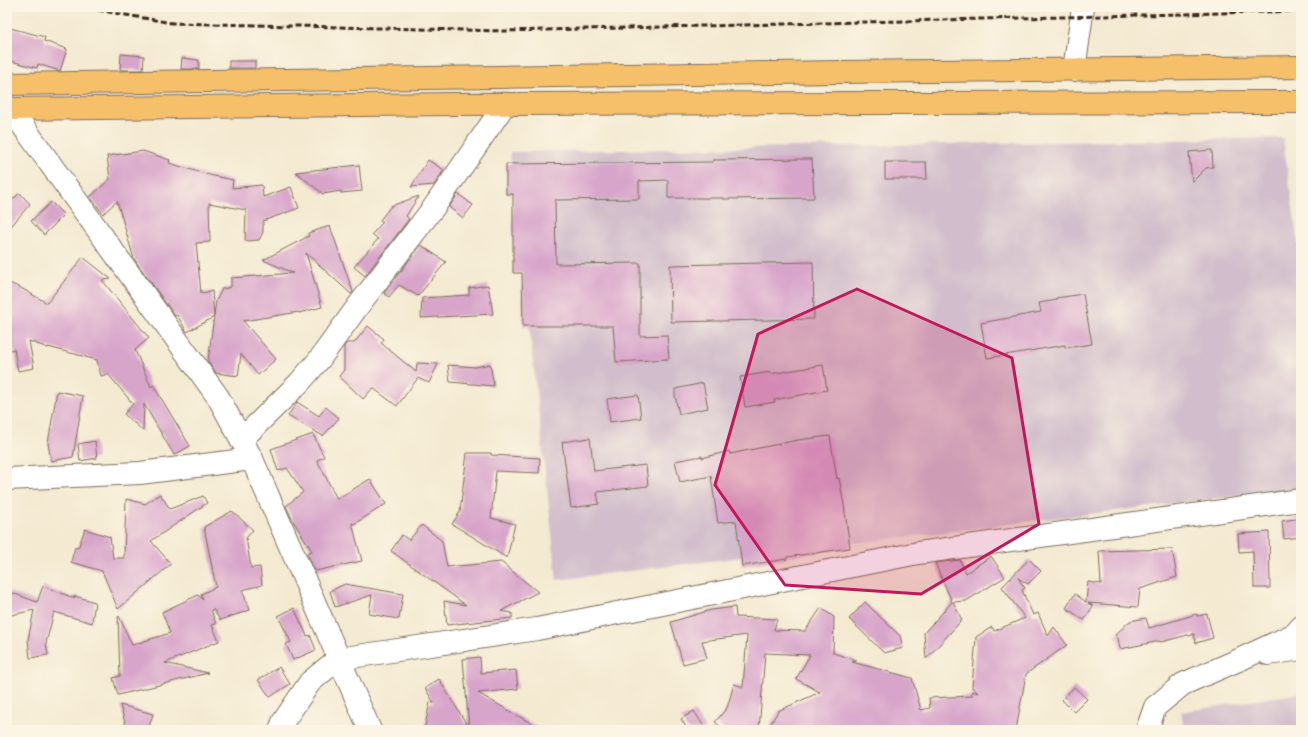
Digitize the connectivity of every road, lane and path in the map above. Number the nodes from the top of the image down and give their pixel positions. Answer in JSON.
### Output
{"nodes":[{"id":1,"x":1082,"y":7,"type":"edge"},
{"id":2,"x":1301,"y":68,"type":"edge"},
{"id":3,"x":1074,"y":70,"type":"junction"},
{"id":4,"x":7,"y":84,"type":"edge"},
{"id":5,"x":1301,"y":102,"type":"edge"},
{"id":6,"x":505,"y":104,"type":"junction"},
{"id":7,"x":9,"y":108,"type":"edge"},
{"id":8,"x":241,"y":440,"type":"junction"},
{"id":9,"x":252,"y":459,"type":"junction"},
{"id":10,"x":7,"y":479,"type":"edge"},
{"id":11,"x":1301,"y":500,"type":"edge"},
{"id":12,"x":1301,"y":627,"type":"edge"},
{"id":13,"x":1301,"y":649,"type":"edge"},
{"id":14,"x":338,"y":659,"type":"junction"},
{"id":15,"x":1241,"y":659,"type":"junction"},
{"id":16,"x":280,"y":730,"type":"edge"},
{"id":17,"x":370,"y":730,"type":"edge"},
{"id":18,"x":1147,"y":730,"type":"edge"}],
"edges":[{"from":1,"to":3,"type":"street"},
{"from":2,"to":3,"type":"highway"},
{"from":3,"to":4,"type":"highway"},
{"from":5,"to":6,"type":"highway"},
{"from":6,"to":7,"type":"highway"},
{"from":6,"to":8,"type":"street"},
{"from":7,"to":8,"type":"street"},
{"from":8,"to":9,"type":"street"},
{"from":9,"to":10,"type":"street"},
{"from":9,"to":14,"type":"street"},
{"from":11,"to":14,"type":"street"},
{"from":12,"to":15,"type":"street"},
{"from":13,"to":15,"type":"street"},
{"from":14,"to":16,"type":"street"},
{"from":14,"to":17,"type":"street"},
{"from":15,"to":18,"type":"street"}]}
